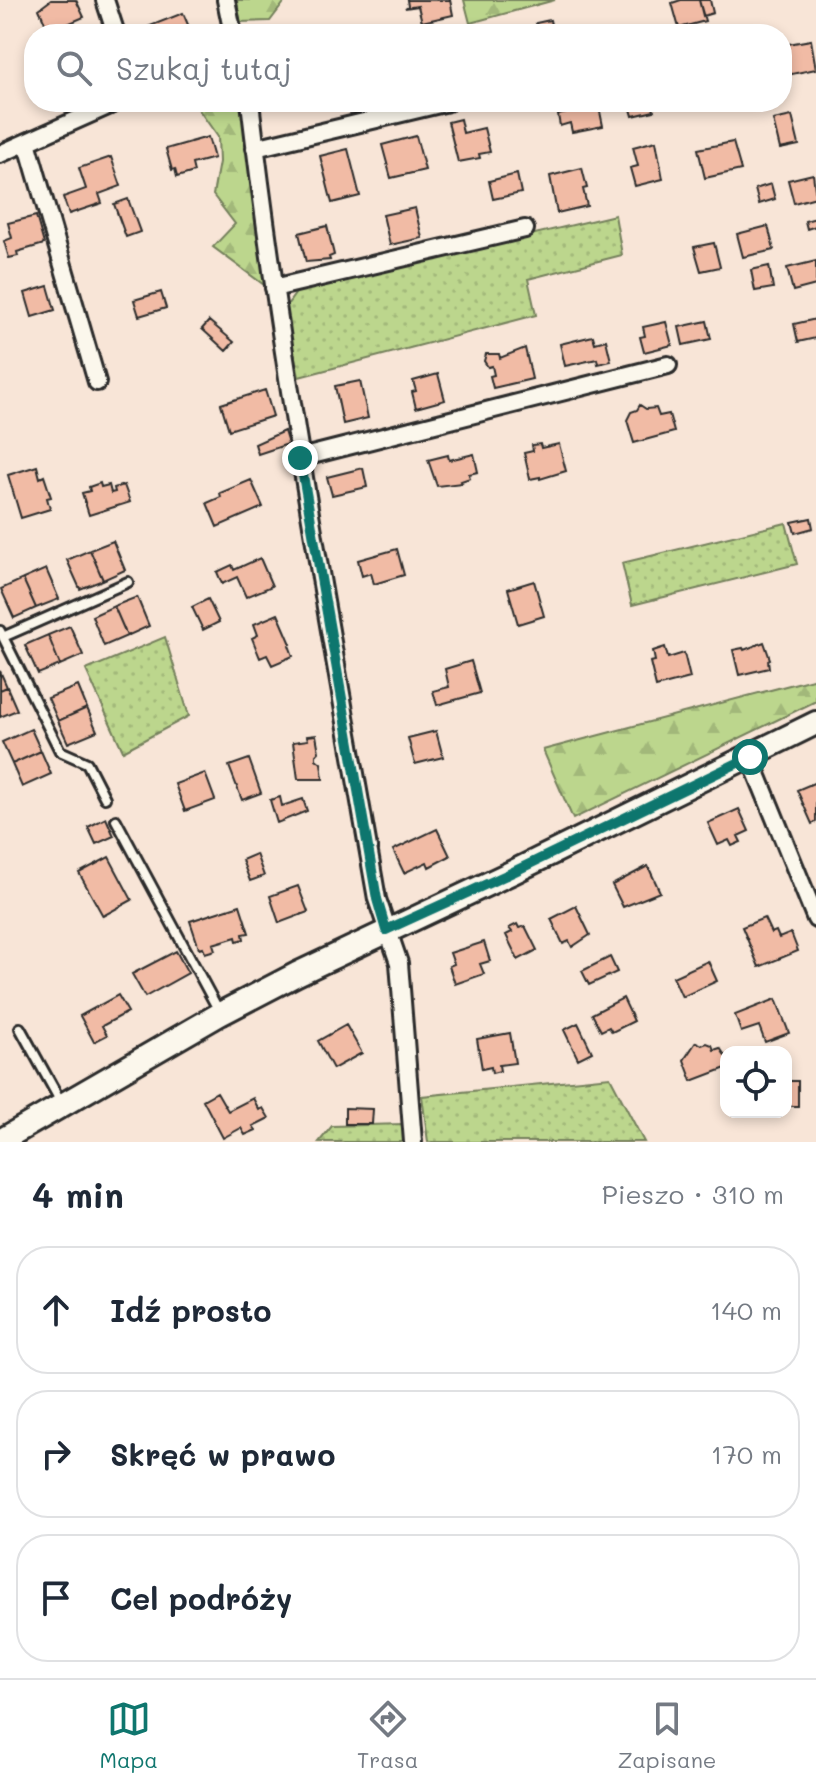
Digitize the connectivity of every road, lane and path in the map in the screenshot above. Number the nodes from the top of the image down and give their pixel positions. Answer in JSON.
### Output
{"nodes":[{"id":1,"x":105,"y":0,"type":"edge"},
{"id":2,"x":226,"y":0,"type":"edge"},
{"id":3,"x":113,"y":24,"type":"edge"},
{"id":4,"x":231,"y":24,"type":"edge"},
{"id":5,"x":94,"y":112,"type":"edge"},
{"id":6,"x":251,"y":112,"type":"edge"},
{"id":7,"x":406,"y":112,"type":"edge"},
{"id":8,"x":27,"y":142,"type":"junction"},
{"id":9,"x":255,"y":148,"type":"junction"},
{"id":10,"x":0,"y":154,"type":"edge"},
{"id":11,"x":525,"y":229,"type":"dead end"},
{"id":12,"x":274,"y":288,"type":"junction"},
{"id":13,"x":668,"y":365,"type":"dead end"},
{"id":14,"x":97,"y":382,"type":"dead end"},
{"id":15,"x":300,"y":458,"type":"junction"},
{"id":16,"x":128,"y":582,"type":"dead end"},
{"id":17,"x":2,"y":634,"type":"edge"},
{"id":18,"x":816,"y":723,"type":"edge"},
{"id":19,"x":750,"y":757,"type":"junction"},
{"id":20,"x":105,"y":798,"type":"dead end"},
{"id":21,"x":116,"y":820,"type":"dead end"},
{"id":22,"x":816,"y":919,"type":"edge"},
{"id":23,"x":386,"y":930,"type":"junction"},
{"id":24,"x":220,"y":1014,"type":"junction"},
{"id":25,"x":20,"y":1028,"type":"dead end"},
{"id":26,"x":63,"y":1105,"type":"junction"},
{"id":27,"x":0,"y":1141,"type":"edge"},
{"id":28,"x":413,"y":1142,"type":"edge"}],
"edges":[{"from":1,"to":3,"type":"street"},
{"from":2,"to":4,"type":"street"},
{"from":5,"to":8,"type":"street"},
{"from":6,"to":9,"type":"street"},
{"from":7,"to":9,"type":"street"},
{"from":8,"to":10,"type":"street"},
{"from":8,"to":14,"type":"street"},
{"from":9,"to":12,"type":"street"},
{"from":11,"to":12,"type":"street"},
{"from":12,"to":15,"type":"street"},
{"from":13,"to":15,"type":"street"},
{"from":15,"to":23,"type":"street"},
{"from":16,"to":17,"type":"lane"},
{"from":17,"to":20,"type":"lane"},
{"from":18,"to":19,"type":"street"},
{"from":19,"to":22,"type":"street"},
{"from":19,"to":23,"type":"street"},
{"from":21,"to":24,"type":"lane"},
{"from":23,"to":24,"type":"street"},
{"from":23,"to":28,"type":"street"},
{"from":24,"to":26,"type":"street"},
{"from":25,"to":26,"type":"lane"},
{"from":26,"to":27,"type":"street"}]}
